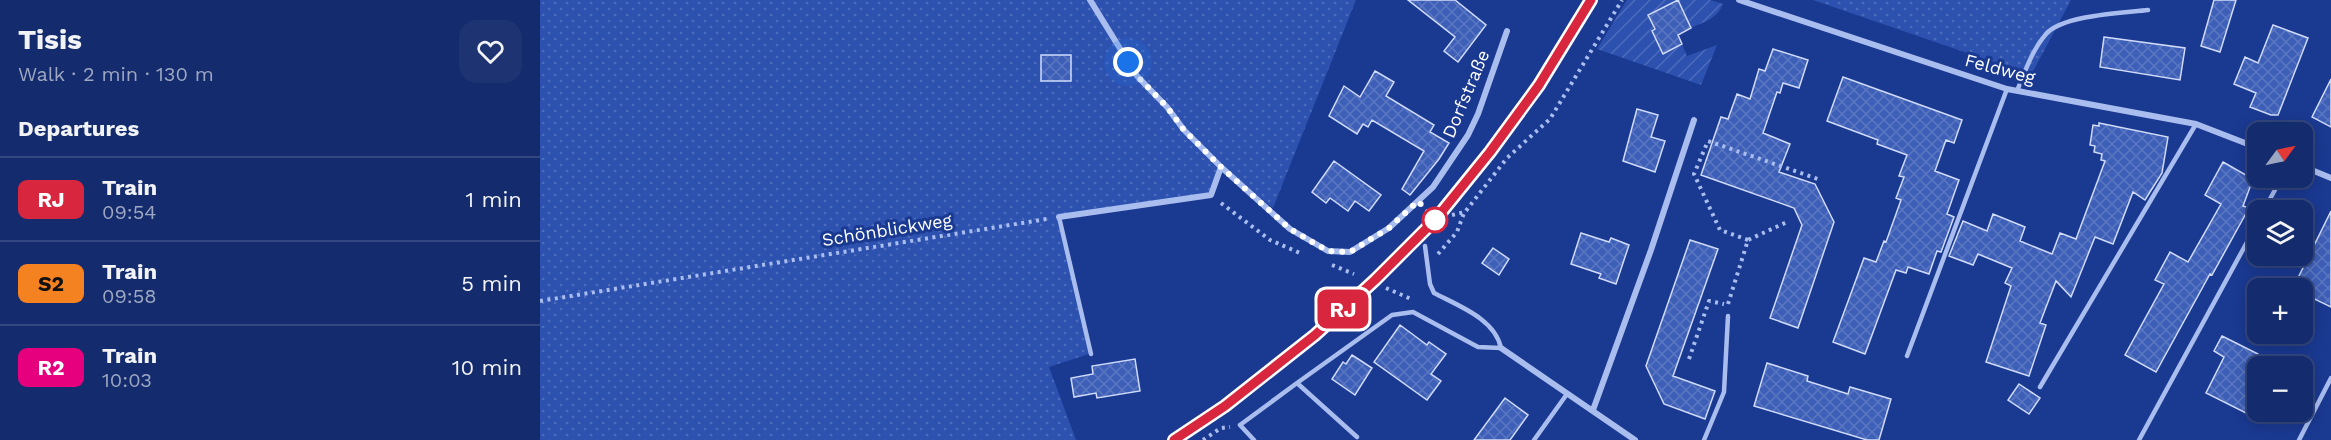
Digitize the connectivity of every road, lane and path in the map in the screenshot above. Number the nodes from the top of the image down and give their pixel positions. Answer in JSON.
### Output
{"nodes":[{"id":1,"x":1090,"y":0,"type":"edge"},
{"id":2,"x":1622,"y":0,"type":"edge"},
{"id":3,"x":1739,"y":0,"type":"edge"},
{"id":4,"x":2148,"y":10,"type":"dead end"},
{"id":5,"x":1507,"y":31,"type":"dead end"},
{"id":6,"x":2007,"y":89,"type":"junction"},
{"id":7,"x":2017,"y":91,"type":"junction"},
{"id":8,"x":1694,"y":120,"type":"dead end"},
{"id":9,"x":2196,"y":124,"type":"junction"},
{"id":10,"x":2247,"y":144,"type":"edge"},
{"id":11,"x":1221,"y":167,"type":"junction"},
{"id":12,"x":2313,"y":171,"type":"edge"},
{"id":13,"x":2331,"y":178,"type":"edge"},
{"id":14,"x":1818,"y":179,"type":"dead end"},
{"id":15,"x":1465,"y":212,"type":"junction"},
{"id":16,"x":1452,"y":215,"type":"dead end"},
{"id":17,"x":1059,"y":217,"type":"junction"},
{"id":18,"x":1787,"y":222,"type":"dead end"},
{"id":19,"x":1748,"y":240,"type":"junction"},
{"id":20,"x":2247,"y":242,"type":"edge"},
{"id":21,"x":1425,"y":246,"type":"dead end"},
{"id":22,"x":1429,"y":265,"type":"junction"},
{"id":23,"x":540,"y":301,"type":"edge"},
{"id":24,"x":1728,"y":316,"type":"dead end"},
{"id":25,"x":1501,"y":348,"type":"junction"},
{"id":26,"x":1091,"y":354,"type":"dead end"},
{"id":27,"x":1907,"y":356,"type":"dead end"},
{"id":28,"x":1689,"y":359,"type":"dead end"},
{"id":29,"x":2331,"y":378,"type":"edge"},
{"id":30,"x":1298,"y":383,"type":"junction"},
{"id":31,"x":2040,"y":387,"type":"dead end"},
{"id":32,"x":1567,"y":394,"type":"junction"},
{"id":33,"x":1593,"y":410,"type":"junction"},
{"id":34,"x":1240,"y":425,"type":"junction"},
{"id":35,"x":1358,"y":437,"type":"dead end"},
{"id":36,"x":1203,"y":440,"type":"edge"},
{"id":37,"x":1254,"y":440,"type":"edge"},
{"id":38,"x":1534,"y":440,"type":"edge"},
{"id":39,"x":1635,"y":440,"type":"edge"},
{"id":40,"x":1704,"y":440,"type":"edge"},
{"id":41,"x":2139,"y":440,"type":"edge"},
{"id":42,"x":2299,"y":440,"type":"edge"}],
"edges":[{"from":1,"to":11,"type":"street","name":"Dorfstraße"},
{"from":2,"to":15,"type":"path"},
{"from":3,"to":6,"type":"street","name":"Feldweg"},
{"from":4,"to":7,"type":"lane"},
{"from":5,"to":11,"type":"street","name":"Dorfstraße"},
{"from":6,"to":7,"type":"street","name":"Feldweg"},
{"from":6,"to":27,"type":"lane"},
{"from":7,"to":9,"type":"street","name":"Feldweg"},
{"from":8,"to":33,"type":"street"},
{"from":9,"to":10,"type":"street","name":"Feldweg"},
{"from":9,"to":31,"type":"lane"},
{"from":11,"to":17,"type":"street"},
{"from":12,"to":13,"type":"street"},
{"from":14,"to":19,"type":"path"},
{"from":15,"to":16,"type":"path"},
{"from":15,"to":22,"type":"path"},
{"from":17,"to":23,"type":"path","name":"Schönblickweg"},
{"from":17,"to":26,"type":"lane"},
{"from":18,"to":19,"type":"path"},
{"from":19,"to":28,"type":"path"},
{"from":20,"to":41,"type":"lane"},
{"from":21,"to":22,"type":"lane"},
{"from":22,"to":25,"type":"lane"},
{"from":24,"to":40,"type":"lane"},
{"from":25,"to":30,"type":"lane"},
{"from":25,"to":32,"type":"street"},
{"from":29,"to":42,"type":"lane"},
{"from":30,"to":34,"type":"lane"},
{"from":30,"to":35,"type":"lane"},
{"from":32,"to":33,"type":"street"},
{"from":32,"to":38,"type":"lane"},
{"from":33,"to":39,"type":"street"},
{"from":34,"to":36,"type":"path"},
{"from":34,"to":37,"type":"lane"}]}
